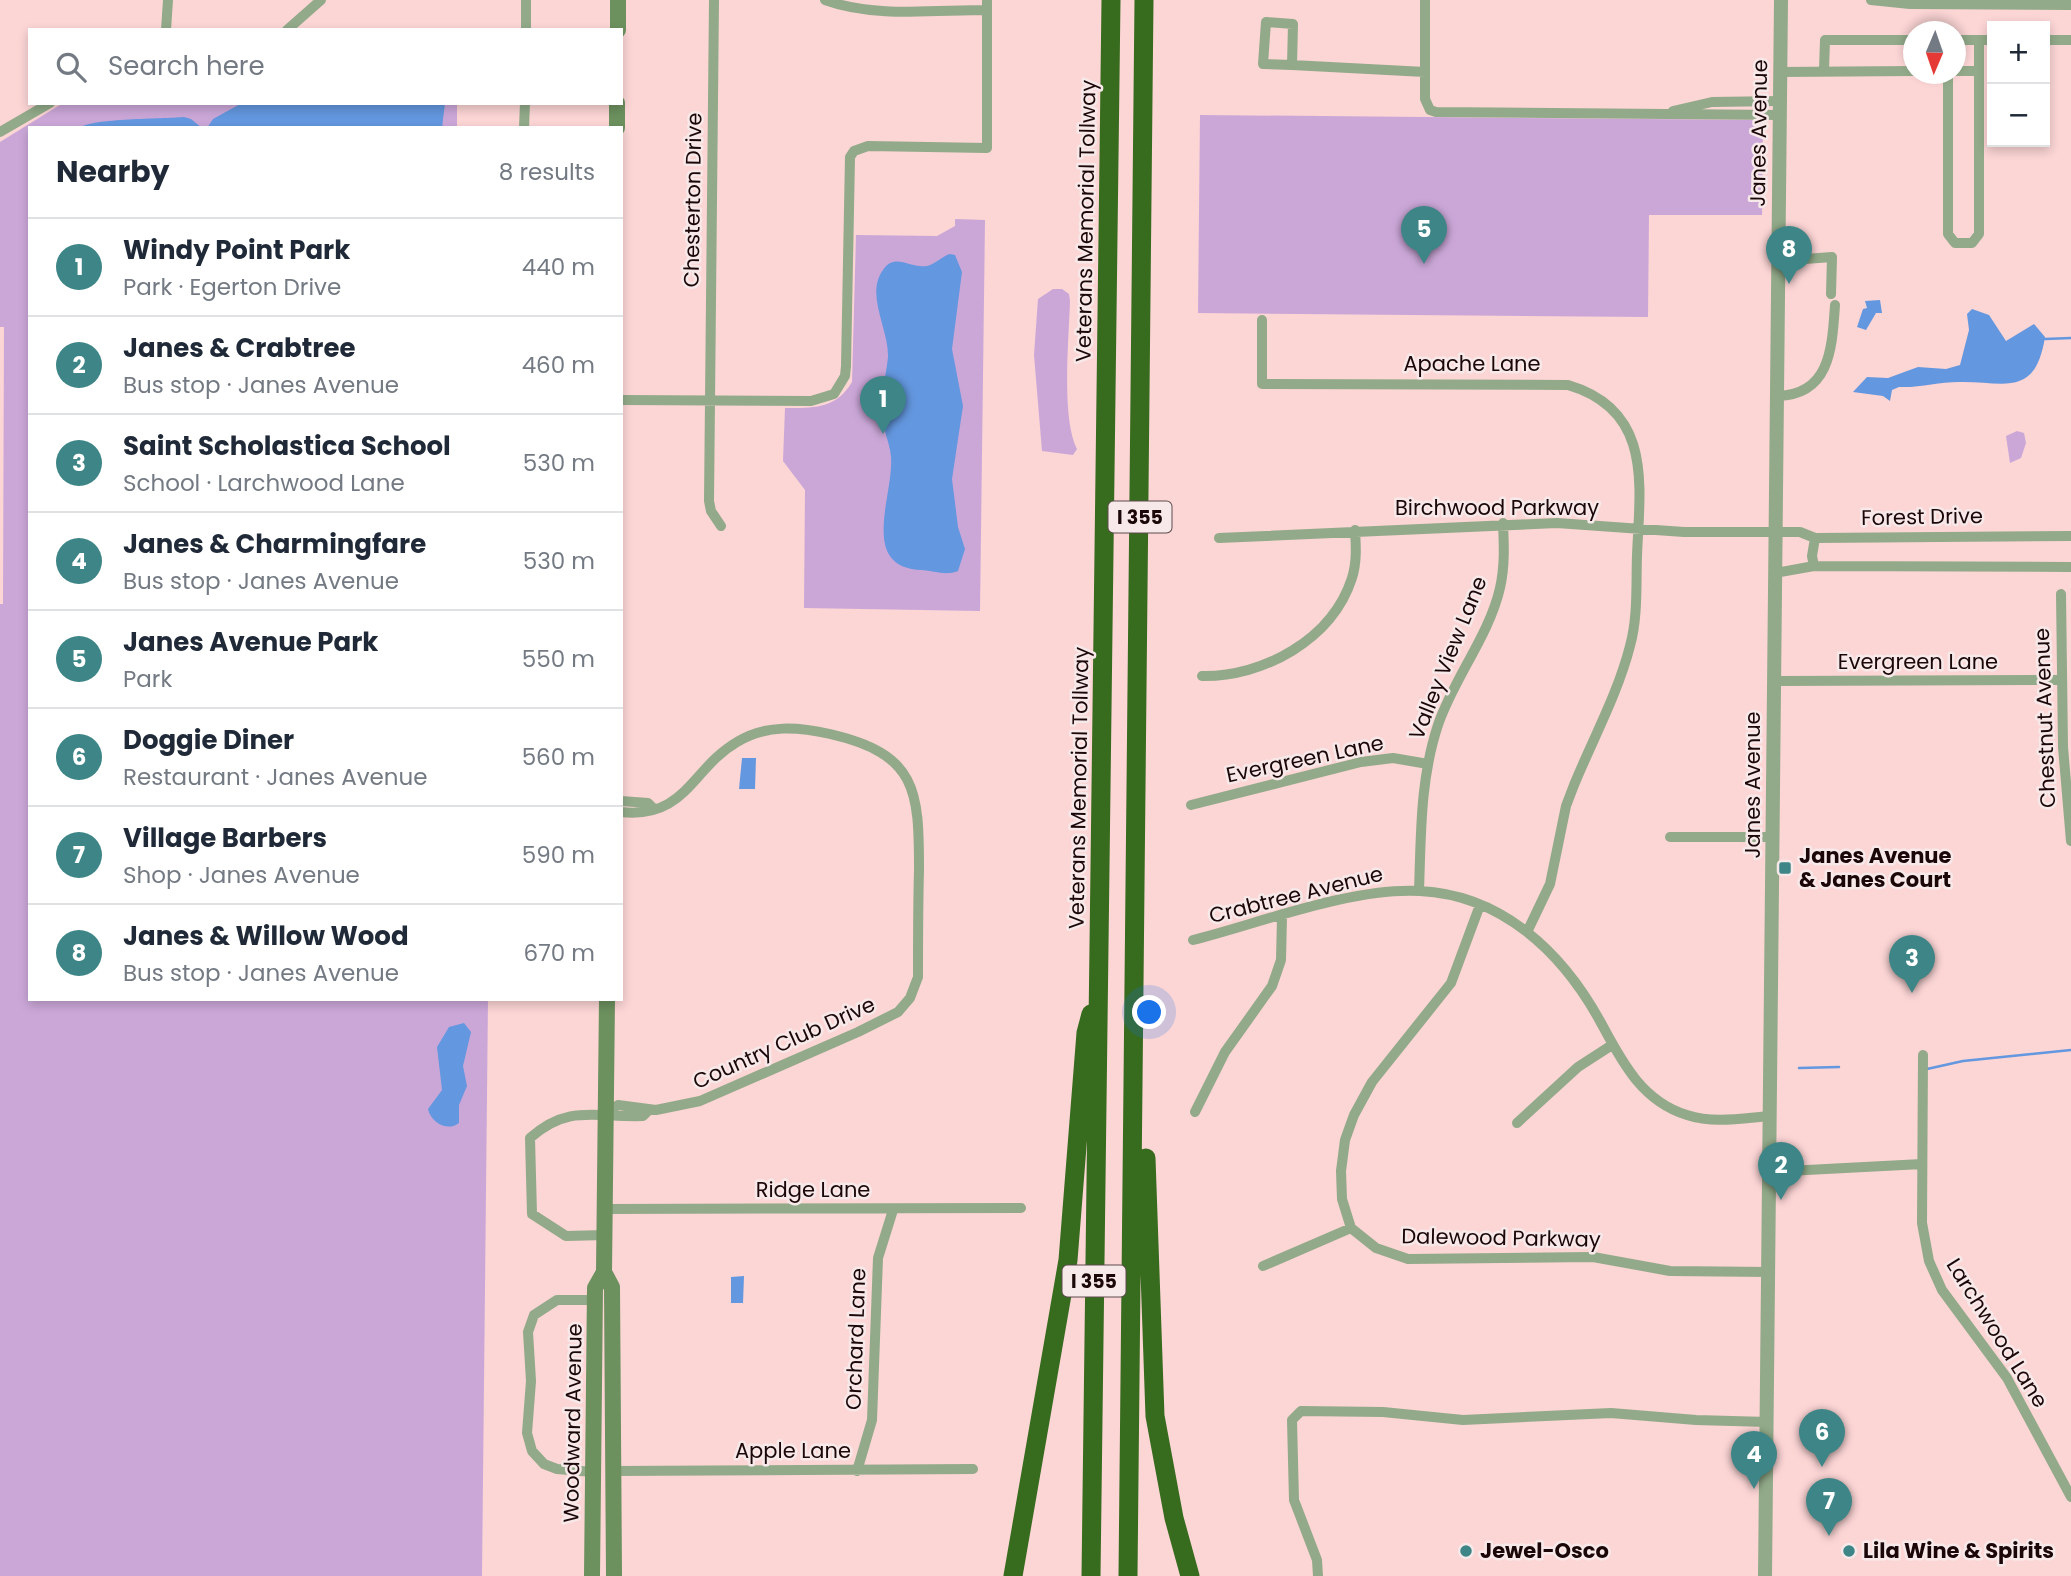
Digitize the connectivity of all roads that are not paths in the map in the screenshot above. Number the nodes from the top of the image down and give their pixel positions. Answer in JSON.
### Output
{"nodes":[{"id":1,"x":168,"y":0,"type":"edge"},
{"id":2,"x":321,"y":0,"type":"edge"},
{"id":3,"x":526,"y":0,"type":"edge"},
{"id":4,"x":618,"y":0,"type":"edge"},
{"id":5,"x":714,"y":0,"type":"edge"},
{"id":6,"x":825,"y":0,"type":"edge"},
{"id":7,"x":1111,"y":0,"type":"edge"},
{"id":8,"x":1144,"y":0,"type":"edge"},
{"id":9,"x":1425,"y":0,"type":"edge"},
{"id":10,"x":1781,"y":0,"type":"edge"},
{"id":11,"x":1871,"y":0,"type":"edge"},
{"id":12,"x":2055,"y":2,"type":"edge"},
{"id":13,"x":845,"y":4,"type":"edge"},
{"id":14,"x":987,"y":5,"type":"edge"},
{"id":15,"x":2071,"y":5,"type":"edge"},
{"id":16,"x":166,"y":28,"type":"edge"},
{"id":17,"x":289,"y":28,"type":"edge"},
{"id":18,"x":526,"y":28,"type":"edge"},
{"id":19,"x":618,"y":28,"type":"edge"},
{"id":20,"x":1903,"y":40,"type":"edge"},
{"id":21,"x":1966,"y":40,"type":"edge"},
{"id":22,"x":1979,"y":40,"type":"junction"},
{"id":23,"x":1987,"y":40,"type":"edge"},
{"id":24,"x":2050,"y":40,"type":"edge"},
{"id":25,"x":2071,"y":40,"type":"edge"},
{"id":26,"x":1292,"y":65,"type":"junction"},
{"id":27,"x":1824,"y":70,"type":"junction"},
{"id":28,"x":1903,"y":71,"type":"edge"},
{"id":29,"x":1966,"y":71,"type":"edge"},
{"id":30,"x":1979,"y":71,"type":"junction"},
{"id":31,"x":1425,"y":72,"type":"junction"},
{"id":32,"x":1781,"y":72,"type":"junction"},
{"id":33,"x":1948,"y":84,"type":"edge"},
{"id":34,"x":47,"y":105,"type":"edge"},
{"id":35,"x":525,"y":105,"type":"edge"},
{"id":36,"x":617,"y":105,"type":"edge"},
{"id":37,"x":1780,"y":108,"type":"junction"},
{"id":38,"x":524,"y":126,"type":"edge"},
{"id":39,"x":617,"y":126,"type":"edge"},
{"id":40,"x":0,"y":132,"type":"edge"},
{"id":41,"x":1778,"y":261,"type":"junction"},
{"id":42,"x":1831,"y":294,"type":"dead end"},
{"id":43,"x":1835,"y":306,"type":"dead end"},
{"id":44,"x":1262,"y":320,"type":"dead end"},
{"id":45,"x":1777,"y":396,"type":"junction"},
{"id":46,"x":623,"y":400,"type":"edge"},
{"id":47,"x":710,"y":401,"type":"junction"},
{"id":48,"x":1503,"y":523,"type":"junction"},
{"id":49,"x":721,"y":526,"type":"dead end"},
{"id":50,"x":1638,"y":529,"type":"junction"},
{"id":51,"x":1355,"y":530,"type":"junction"},
{"id":52,"x":1776,"y":532,"type":"junction"},
{"id":53,"x":2071,"y":536,"type":"edge"},
{"id":54,"x":1219,"y":538,"type":"dead end"},
{"id":55,"x":1815,"y":538,"type":"junction"},
{"id":56,"x":1814,"y":566,"type":"junction"},
{"id":57,"x":2071,"y":567,"type":"edge"},
{"id":58,"x":1775,"y":572,"type":"junction"},
{"id":59,"x":2061,"y":594,"type":"dead end"},
{"id":60,"x":1202,"y":676,"type":"dead end"},
{"id":61,"x":2062,"y":680,"type":"junction"},
{"id":62,"x":1774,"y":681,"type":"junction"},
{"id":63,"x":1428,"y":764,"type":"junction"},
{"id":64,"x":623,"y":801,"type":"edge"},
{"id":65,"x":1191,"y":806,"type":"dead end"},
{"id":66,"x":653,"y":808,"type":"junction"},
{"id":67,"x":623,"y":812,"type":"edge"},
{"id":68,"x":1670,"y":837,"type":"dead end"},
{"id":69,"x":1774,"y":837,"type":"junction"},
{"id":70,"x":2071,"y":841,"type":"edge"},
{"id":71,"x":1419,"y":891,"type":"junction"},
{"id":72,"x":1480,"y":905,"type":"junction"},
{"id":73,"x":1282,"y":917,"type":"junction"},
{"id":74,"x":1528,"y":930,"type":"junction"},
{"id":75,"x":1193,"y":940,"type":"dead end"},
{"id":76,"x":1100,"y":986,"type":"junction"},
{"id":77,"x":607,"y":1001,"type":"edge"},
{"id":78,"x":1135,"y":1034,"type":"junction"},
{"id":79,"x":1612,"y":1045,"type":"junction"},
{"id":80,"x":1923,"y":1055,"type":"dead end"},
{"id":81,"x":1195,"y":1112,"type":"dead end"},
{"id":82,"x":605,"y":1114,"type":"junction"},
{"id":83,"x":1771,"y":1116,"type":"junction"},
{"id":84,"x":1517,"y":1123,"type":"dead end"},
{"id":85,"x":1922,"y":1164,"type":"junction"},
{"id":86,"x":1770,"y":1172,"type":"junction"},
{"id":87,"x":605,"y":1209,"type":"junction"},
{"id":88,"x":1021,"y":1209,"type":"dead end"},
{"id":89,"x":893,"y":1210,"type":"junction"},
{"id":90,"x":1351,"y":1228,"type":"junction"},
{"id":91,"x":605,"y":1235,"type":"junction"},
{"id":92,"x":1264,"y":1266,"type":"dead end"},
{"id":93,"x":604,"y":1272,"type":"junction"},
{"id":94,"x":1769,"y":1272,"type":"junction"},
{"id":95,"x":595,"y":1300,"type":"junction"},
{"id":96,"x":1768,"y":1422,"type":"junction"},
{"id":97,"x":973,"y":1469,"type":"dead end"},
{"id":98,"x":612,"y":1471,"type":"junction"},
{"id":99,"x":857,"y":1471,"type":"junction"},
{"id":100,"x":593,"y":1472,"type":"junction"},
{"id":101,"x":2071,"y":1497,"type":"edge"},
{"id":102,"x":1766,"y":1574,"type":"edge"},
{"id":103,"x":592,"y":1576,"type":"edge"},
{"id":104,"x":614,"y":1576,"type":"edge"},
{"id":105,"x":1013,"y":1576,"type":"edge"},
{"id":106,"x":1091,"y":1576,"type":"edge"},
{"id":107,"x":1128,"y":1576,"type":"edge"},
{"id":108,"x":1190,"y":1576,"type":"edge"},
{"id":109,"x":1318,"y":1576,"type":"edge"}],
"edges":[{"from":1,"to":16,"type":"street"},
{"from":2,"to":17,"type":"street"},
{"from":3,"to":18,"type":"street"},
{"from":4,"to":19,"type":"main road"},
{"from":5,"to":47,"type":"street","name":"Chesterton Drive"},
{"from":6,"to":13,"type":"street"},
{"from":7,"to":76,"type":"highway","name":"Veterans Memorial Tollway","number":"I 355"},
{"from":8,"to":78,"type":"highway","number":"I 355"},
{"from":9,"to":31,"type":"street"},
{"from":10,"to":32,"type":"street","name":"Janes Avenue"},
{"from":11,"to":12,"type":"street"},
{"from":12,"to":15,"type":"street"},
{"from":13,"to":14,"type":"street"},
{"from":14,"to":47,"type":"street"},
{"from":20,"to":27,"type":"street"},
{"from":21,"to":22,"type":"street"},
{"from":22,"to":23,"type":"street"},
{"from":22,"to":30,"type":"street"},
{"from":24,"to":25,"type":"street"},
{"from":26,"to":26,"type":"street"},
{"from":26,"to":31,"type":"street"},
{"from":27,"to":28,"type":"street"},
{"from":27,"to":32,"type":"street"},
{"from":29,"to":30,"type":"street"},
{"from":30,"to":33,"type":"street"},
{"from":31,"to":37,"type":"street"},
{"from":32,"to":37,"type":"street","name":"Janes Avenue"},
{"from":34,"to":40,"type":"street"},
{"from":35,"to":38,"type":"street"},
{"from":36,"to":39,"type":"main road"},
{"from":37,"to":41,"type":"street","name":"Janes Avenue"},
{"from":41,"to":42,"type":"street"},
{"from":41,"to":45,"type":"street","name":"Janes Avenue"},
{"from":43,"to":45,"type":"street"},
{"from":44,"to":50,"type":"street","name":"Apache Lane"},
{"from":45,"to":52,"type":"street","name":"Janes Avenue"},
{"from":46,"to":47,"type":"street"},
{"from":47,"to":49,"type":"street","name":"Chesterton Drive"},
{"from":48,"to":50,"type":"street","name":"Birchwood Parkway"},
{"from":48,"to":51,"type":"street","name":"Birchwood Parkway"},
{"from":48,"to":63,"type":"street","name":"Valley View Lane"},
{"from":50,"to":52,"type":"street","name":"Birchwood Parkway"},
{"from":50,"to":74,"type":"street"},
{"from":51,"to":54,"type":"street","name":"Birchwood Parkway"},
{"from":51,"to":60,"type":"street"},
{"from":52,"to":55,"type":"street","name":"Forest Drive"},
{"from":52,"to":58,"type":"street","name":"Janes Avenue"},
{"from":53,"to":55,"type":"street","name":"Forest Drive"},
{"from":55,"to":56,"type":"street"},
{"from":56,"to":57,"type":"street"},
{"from":56,"to":58,"type":"street"},
{"from":58,"to":62,"type":"street","name":"Janes Avenue"},
{"from":59,"to":61,"type":"street","name":"Chestnut Avenue"},
{"from":61,"to":62,"type":"street","name":"Evergreen Lane"},
{"from":61,"to":70,"type":"street","name":"Chestnut Avenue"},
{"from":62,"to":69,"type":"street","name":"Janes Avenue"},
{"from":63,"to":65,"type":"street","name":"Evergreen Lane"},
{"from":63,"to":71,"type":"street","name":"Valley View Lane"},
{"from":64,"to":66,"type":"street"},
{"from":66,"to":67,"type":"street","name":"Country Club Drive"},
{"from":66,"to":82,"type":"street","name":"Country Club Drive"},
{"from":68,"to":69,"type":"street"},
{"from":69,"to":83,"type":"street","name":"Janes Avenue"},
{"from":71,"to":72,"type":"street","name":"Crabtree Avenue"},
{"from":71,"to":73,"type":"street","name":"Crabtree Avenue"},
{"from":72,"to":74,"type":"street","name":"Crabtree Avenue"},
{"from":72,"to":90,"type":"street"},
{"from":73,"to":75,"type":"street","name":"Crabtree Avenue"},
{"from":73,"to":81,"type":"street"},
{"from":74,"to":79,"type":"street","name":"Crabtree Avenue"},
{"from":76,"to":105,"type":"highway"},
{"from":76,"to":106,"type":"highway","name":"Veterans Memorial Tollway","number":"I 355"},
{"from":77,"to":82,"type":"main road","name":"Woodward Avenue"},
{"from":78,"to":107,"type":"highway","number":"I 355"},
{"from":78,"to":108,"type":"highway"},
{"from":79,"to":83,"type":"street","name":"Crabtree Avenue"},
{"from":79,"to":84,"type":"street"},
{"from":80,"to":85,"type":"street","name":"Larchwood Lane"},
{"from":82,"to":87,"type":"main road","name":"Woodward Avenue"},
{"from":82,"to":91,"type":"street","name":"Country Club Drive"},
{"from":83,"to":86,"type":"street","name":"Janes Avenue"},
{"from":85,"to":86,"type":"street"},
{"from":85,"to":101,"type":"street","name":"Larchwood Lane"},
{"from":86,"to":94,"type":"street","name":"Janes Avenue"},
{"from":87,"to":89,"type":"street","name":"Ridge Lane"},
{"from":87,"to":91,"type":"main road","name":"Woodward Avenue"},
{"from":88,"to":89,"type":"street","name":"Ridge Lane"},
{"from":89,"to":99,"type":"street","name":"Orchard Lane"},
{"from":90,"to":92,"type":"street"},
{"from":90,"to":94,"type":"street","name":"Dalewood Parkway"},
{"from":91,"to":93,"type":"main road","name":"Woodward Avenue"},
{"from":93,"to":95,"type":"main road","name":"Woodward Avenue"},
{"from":93,"to":98,"type":"main road","name":"Woodward Avenue"},
{"from":94,"to":96,"type":"street","name":"Janes Avenue"},
{"from":95,"to":100,"type":"main road","name":"Woodward Avenue"},
{"from":95,"to":100,"type":"street"},
{"from":96,"to":102,"type":"street","name":"Janes Avenue"},
{"from":96,"to":109,"type":"street"},
{"from":97,"to":99,"type":"street","name":"Apple Lane"},
{"from":98,"to":99,"type":"street","name":"Apple Lane"},
{"from":98,"to":104,"type":"main road","name":"Woodward Avenue"},
{"from":100,"to":103,"type":"main road","name":"Woodward Avenue"}]}
